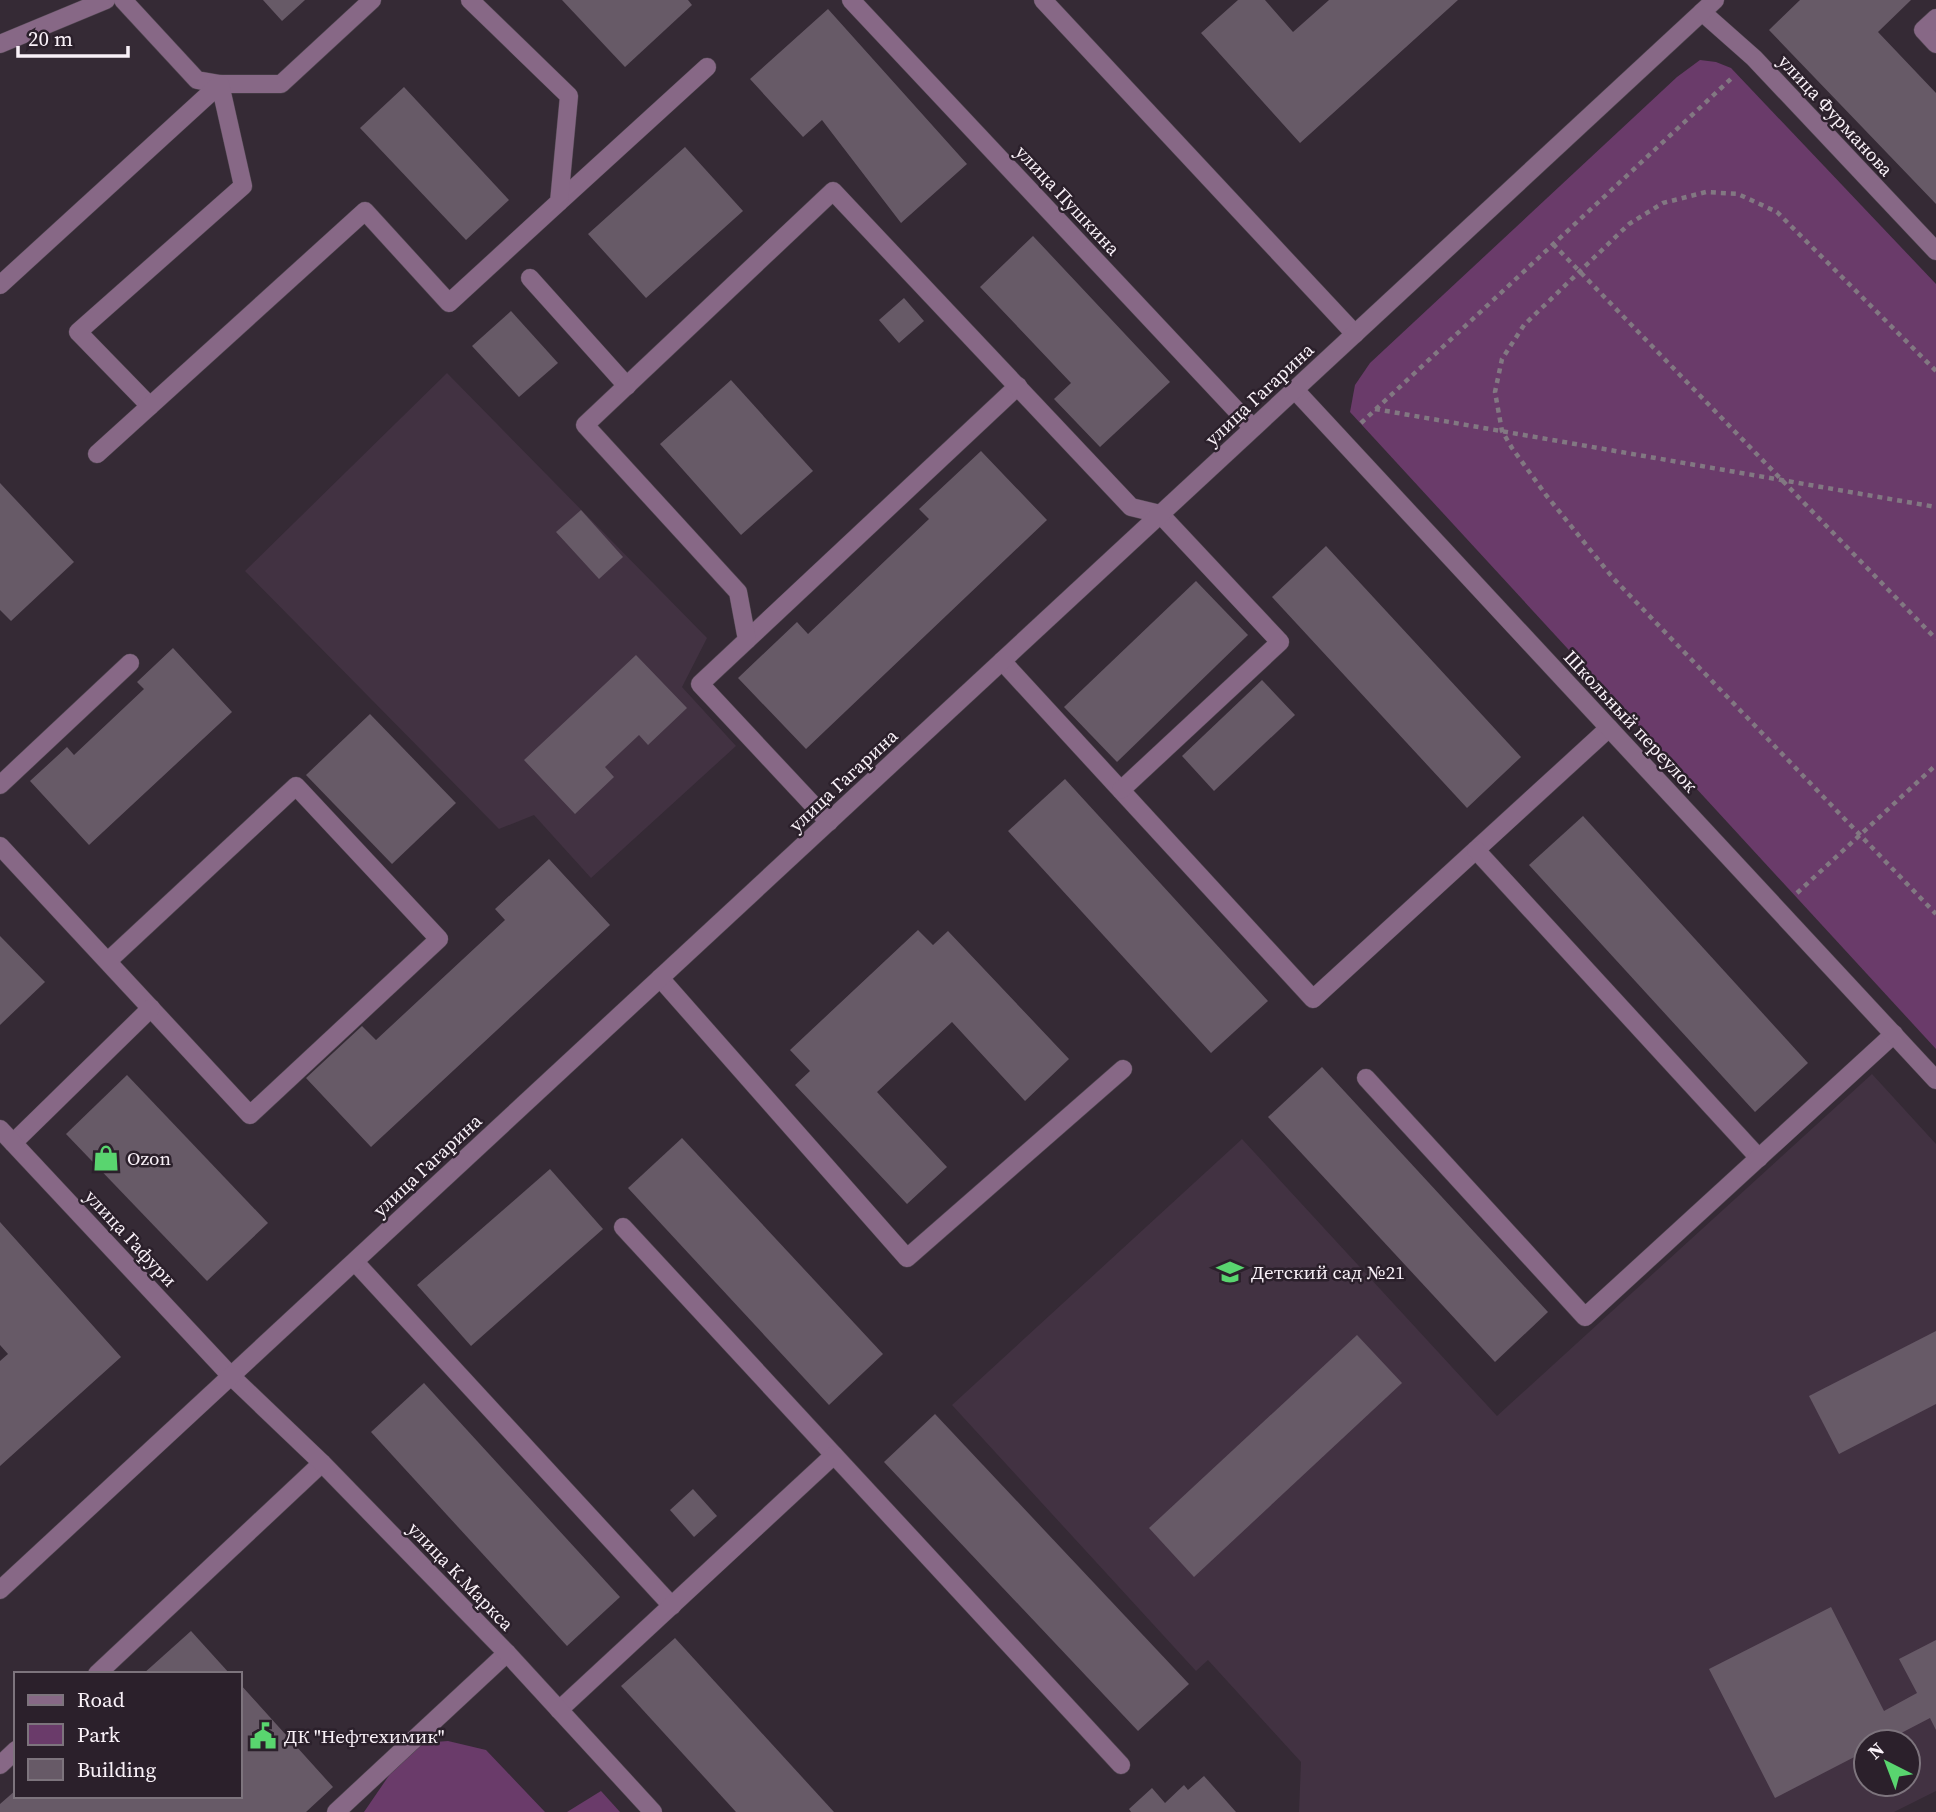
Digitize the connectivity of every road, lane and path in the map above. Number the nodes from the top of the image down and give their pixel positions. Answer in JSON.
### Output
{"nodes":[{"id":1,"x":106,"y":0,"type":"edge"},
{"id":2,"x":123,"y":0,"type":"edge"},
{"id":3,"x":372,"y":0,"type":"edge"},
{"id":4,"x":470,"y":0,"type":"edge"},
{"id":5,"x":851,"y":0,"type":"edge"},
{"id":6,"x":1043,"y":0,"type":"edge"},
{"id":7,"x":1708,"y":6,"type":"edge"},
{"id":8,"x":1936,"y":18,"type":"edge"},
{"id":9,"x":0,"y":44,"type":"edge"},
{"id":10,"x":1936,"y":44,"type":"edge"},
{"id":11,"x":1754,"y":58,"type":"junction"},
{"id":12,"x":707,"y":67,"type":"dead end"},
{"id":13,"x":220,"y":84,"type":"junction"},
{"id":14,"x":559,"y":202,"type":"junction"},
{"id":15,"x":1553,"y":244,"type":"junction"},
{"id":16,"x":1936,"y":251,"type":"edge"},
{"id":17,"x":1581,"y":272,"type":"junction"},
{"id":18,"x":530,"y":278,"type":"dead end"},
{"id":19,"x":0,"y":285,"type":"edge"},
{"id":20,"x":1355,"y":334,"type":"junction"},
{"id":21,"x":1936,"y":371,"type":"edge"},
{"id":22,"x":627,"y":386,"type":"junction"},
{"id":23,"x":1018,"y":386,"type":"junction"},
{"id":24,"x":1295,"y":390,"type":"junction"},
{"id":25,"x":150,"y":406,"type":"junction"},
{"id":26,"x":1375,"y":410,"type":"junction"},
{"id":27,"x":1253,"y":428,"type":"junction"},
{"id":28,"x":1502,"y":431,"type":"junction"},
{"id":29,"x":1342,"y":440,"type":"junction"},
{"id":30,"x":97,"y":454,"type":"dead end"},
{"id":31,"x":1782,"y":480,"type":"junction"},
{"id":32,"x":1936,"y":507,"type":"edge"},
{"id":33,"x":1160,"y":514,"type":"junction"},
{"id":34,"x":1936,"y":639,"type":"edge"},
{"id":35,"x":747,"y":640,"type":"junction"},
{"id":36,"x":1002,"y":661,"type":"junction"},
{"id":37,"x":130,"y":663,"type":"dead end"},
{"id":38,"x":1609,"y":727,"type":"junction"},
{"id":39,"x":1936,"y":765,"type":"edge"},
{"id":40,"x":0,"y":785,"type":"edge"},
{"id":41,"x":1121,"y":790,"type":"junction"},
{"id":42,"x":829,"y":821,"type":"junction"},
{"id":43,"x":1859,"y":836,"type":"junction"},
{"id":44,"x":0,"y":845,"type":"edge"},
{"id":45,"x":1476,"y":850,"type":"junction"},
{"id":46,"x":1778,"y":910,"type":"junction"},
{"id":47,"x":1936,"y":914,"type":"edge"},
{"id":48,"x":108,"y":961,"type":"junction"},
{"id":49,"x":660,"y":978,"type":"junction"},
{"id":50,"x":151,"y":1008,"type":"junction"},
{"id":51,"x":1894,"y":1034,"type":"junction"},
{"id":52,"x":1123,"y":1069,"type":"dead end"},
{"id":53,"x":1366,"y":1078,"type":"dead end"},
{"id":54,"x":1936,"y":1080,"type":"edge"},
{"id":55,"x":0,"y":1129,"type":"edge"},
{"id":56,"x":13,"y":1143,"type":"junction"},
{"id":57,"x":1759,"y":1158,"type":"junction"},
{"id":58,"x":623,"y":1227,"type":"dead end"},
{"id":59,"x":355,"y":1262,"type":"junction"},
{"id":60,"x":231,"y":1376,"type":"junction"},
{"id":61,"x":834,"y":1455,"type":"junction"},
{"id":62,"x":322,"y":1463,"type":"junction"},
{"id":63,"x":0,"y":1590,"type":"edge"},
{"id":64,"x":672,"y":1606,"type":"junction"},
{"id":65,"x":507,"y":1653,"type":"junction"},
{"id":66,"x":99,"y":1672,"type":"edge"},
{"id":67,"x":559,"y":1710,"type":"junction"},
{"id":68,"x":14,"y":1752,"type":"edge"},
{"id":69,"x":0,"y":1765,"type":"edge"},
{"id":70,"x":1121,"y":1765,"type":"dead end"},
{"id":71,"x":336,"y":1812,"type":"edge"},
{"id":72,"x":653,"y":1812,"type":"edge"}],
"edges":[{"from":1,"to":9,"type":"street"},
{"from":2,"to":13,"type":"street"},
{"from":3,"to":13,"type":"street"},
{"from":4,"to":14,"type":"street"},
{"from":5,"to":27,"type":"street","name":"улица Пушкина"},
{"from":6,"to":20,"type":"street"},
{"from":7,"to":11,"type":"street","name":"улица Фурманова"},
{"from":7,"to":20,"type":"street","name":"улица Гагарина"},
{"from":8,"to":10,"type":"street"},
{"from":11,"to":15,"type":"path"},
{"from":11,"to":16,"type":"street","name":"улица Фурманова"},
{"from":12,"to":14,"type":"street"},
{"from":13,"to":19,"type":"street"},
{"from":13,"to":25,"type":"street"},
{"from":14,"to":25,"type":"street"},
{"from":15,"to":17,"type":"path"},
{"from":15,"to":26,"type":"path"},
{"from":17,"to":21,"type":"path"},
{"from":17,"to":28,"type":"path"},
{"from":17,"to":31,"type":"path"},
{"from":18,"to":22,"type":"street"},
{"from":20,"to":24,"type":"street","name":"улица Гагарина"},
{"from":22,"to":23,"type":"street"},
{"from":22,"to":35,"type":"street"},
{"from":23,"to":33,"type":"street"},
{"from":23,"to":35,"type":"street"},
{"from":24,"to":27,"type":"street","name":"улица Гагарина"},
{"from":24,"to":29,"type":"street","name":"Школьный переулок"},
{"from":25,"to":30,"type":"street"},
{"from":26,"to":28,"type":"path"},
{"from":26,"to":29,"type":"path"},
{"from":27,"to":33,"type":"street","name":"улица Гагарина"},
{"from":28,"to":31,"type":"path"},
{"from":28,"to":43,"type":"path"},
{"from":29,"to":38,"type":"street","name":"Школьный переулок"},
{"from":31,"to":32,"type":"path"},
{"from":31,"to":34,"type":"path"},
{"from":33,"to":36,"type":"street","name":"улица Гагарина"},
{"from":33,"to":41,"type":"street"},
{"from":35,"to":42,"type":"street"},
{"from":36,"to":41,"type":"street"},
{"from":36,"to":42,"type":"street","name":"улица Гагарина"},
{"from":37,"to":40,"type":"street"},
{"from":38,"to":45,"type":"street"},
{"from":38,"to":46,"type":"street","name":"Школьный переулок"},
{"from":39,"to":43,"type":"path"},
{"from":41,"to":45,"type":"street"},
{"from":42,"to":49,"type":"street","name":"улица Гагарина"},
{"from":43,"to":46,"type":"path"},
{"from":43,"to":47,"type":"path"},
{"from":44,"to":48,"type":"street"},
{"from":45,"to":57,"type":"street"},
{"from":46,"to":51,"type":"street","name":"Школьный переулок"},
{"from":48,"to":50,"type":"street"},
{"from":48,"to":50,"type":"street"},
{"from":49,"to":52,"type":"street"},
{"from":49,"to":59,"type":"street","name":"улица Гагарина"},
{"from":50,"to":56,"type":"street"},
{"from":51,"to":54,"type":"street","name":"Школьный переулок"},
{"from":51,"to":57,"type":"street"},
{"from":53,"to":57,"type":"street"},
{"from":55,"to":56,"type":"street","name":"улица Гафури"},
{"from":56,"to":60,"type":"street","name":"улица Гафури"},
{"from":58,"to":61,"type":"street"},
{"from":59,"to":60,"type":"street","name":"улица Гагарина"},
{"from":59,"to":64,"type":"street"},
{"from":60,"to":62,"type":"street","name":"улица К.Маркса"},
{"from":60,"to":63,"type":"street","name":"улица Гагарина"},
{"from":61,"to":64,"type":"street"},
{"from":61,"to":70,"type":"street"},
{"from":62,"to":65,"type":"street","name":"улица К.Маркса"},
{"from":62,"to":66,"type":"street"},
{"from":64,"to":67,"type":"street"},
{"from":65,"to":67,"type":"street","name":"улица К.Маркса"},
{"from":65,"to":71,"type":"street"},
{"from":67,"to":72,"type":"street","name":"улица К.Маркса"},
{"from":68,"to":69,"type":"street"}]}
